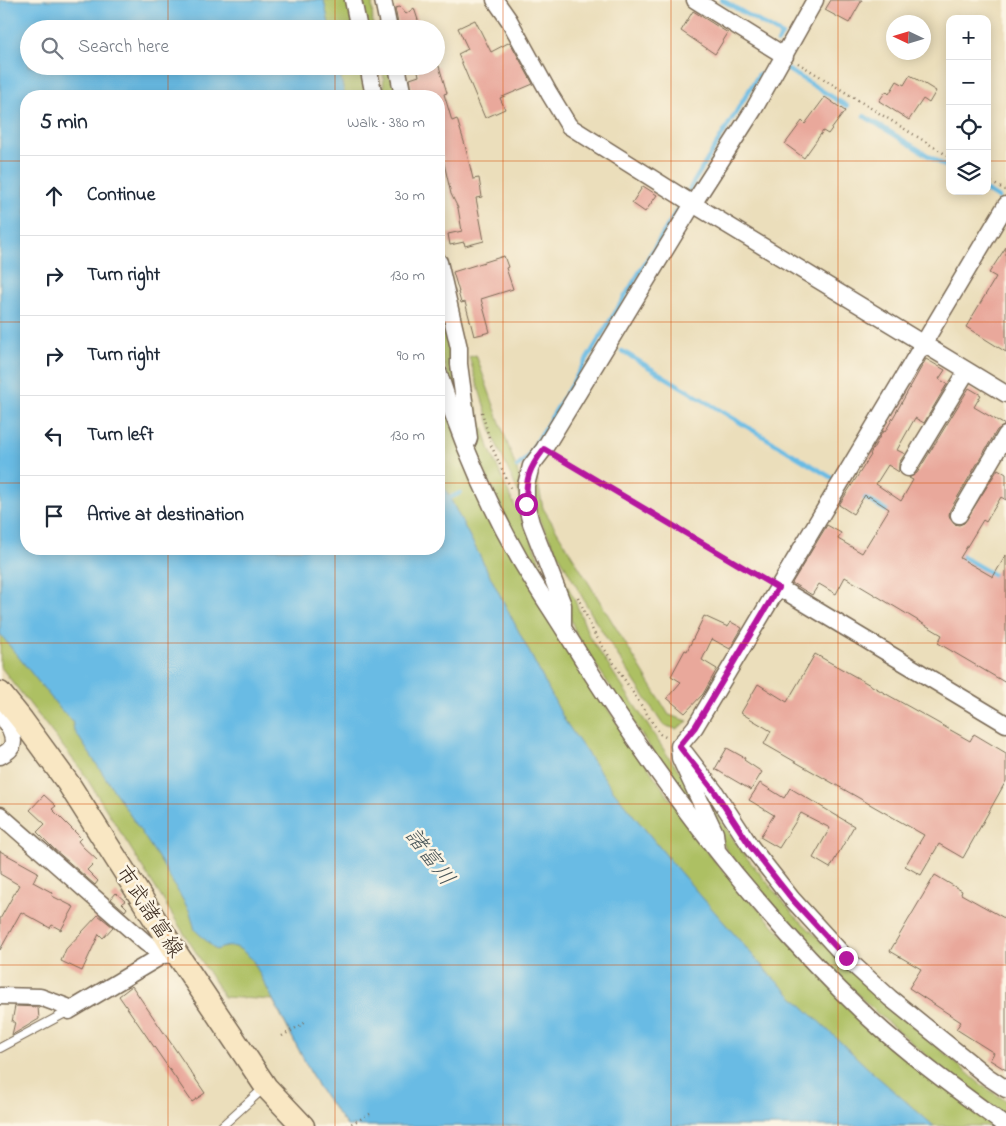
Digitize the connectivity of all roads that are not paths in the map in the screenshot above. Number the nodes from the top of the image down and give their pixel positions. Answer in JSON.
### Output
{"nodes":[{"id":1,"x":353,"y":0,"type":"edge"},
{"id":2,"x":376,"y":0,"type":"edge"},
{"id":3,"x":383,"y":0,"type":"edge"},
{"id":4,"x":495,"y":0,"type":"edge"},
{"id":5,"x":695,"y":0,"type":"edge"},
{"id":6,"x":815,"y":0,"type":"edge"},
{"id":7,"x":357,"y":20,"type":"edge"},
{"id":8,"x":377,"y":20,"type":"edge"},
{"id":9,"x":387,"y":20,"type":"edge"},
{"id":10,"x":785,"y":56,"type":"junction"},
{"id":11,"x":370,"y":75,"type":"edge"},
{"id":12,"x":379,"y":75,"type":"edge"},
{"id":13,"x":398,"y":75,"type":"edge"},
{"id":14,"x":374,"y":90,"type":"edge"},
{"id":15,"x":376,"y":90,"type":"edge"},
{"id":16,"x":402,"y":90,"type":"edge"},
{"id":17,"x":693,"y":204,"type":"junction"},
{"id":18,"x":1006,"y":205,"type":"edge"},
{"id":19,"x":445,"y":288,"type":"edge"},
{"id":20,"x":924,"y":345,"type":"junction"},
{"id":21,"x":967,"y":371,"type":"junction"},
{"id":22,"x":445,"y":391,"type":"edge"},
{"id":23,"x":1006,"y":394,"type":"edge"},
{"id":24,"x":1006,"y":435,"type":"edge"},
{"id":25,"x":465,"y":447,"type":"junction"},
{"id":26,"x":908,"y":468,"type":"dead end"},
{"id":27,"x":959,"y":515,"type":"dead end"},
{"id":28,"x":778,"y":588,"type":"junction"},
{"id":29,"x":563,"y":628,"type":"junction"},
{"id":30,"x":1,"y":702,"type":"edge"},
{"id":31,"x":1006,"y":724,"type":"edge"},
{"id":32,"x":679,"y":746,"type":"junction"},
{"id":33,"x":0,"y":756,"type":"edge"},
{"id":34,"x":0,"y":815,"type":"edge"},
{"id":35,"x":718,"y":854,"type":"junction"},
{"id":36,"x":170,"y":954,"type":"junction"},
{"id":37,"x":0,"y":996,"type":"edge"},
{"id":38,"x":70,"y":1011,"type":"junction"},
{"id":39,"x":0,"y":1048,"type":"edge"},
{"id":40,"x":266,"y":1087,"type":"junction"},
{"id":41,"x":1006,"y":1089,"type":"edge"},
{"id":42,"x":222,"y":1126,"type":"edge"},
{"id":43,"x":303,"y":1126,"type":"edge"},
{"id":44,"x":1006,"y":1126,"type":"edge"}],
"edges":[{"from":1,"to":7,"type":"street"},
{"from":2,"to":8,"type":"street"},
{"from":3,"to":9,"type":"street"},
{"from":4,"to":17,"type":"street"},
{"from":5,"to":10,"type":"street"},
{"from":6,"to":10,"type":"street"},
{"from":10,"to":17,"type":"street"},
{"from":11,"to":14,"type":"street"},
{"from":12,"to":15,"type":"street"},
{"from":13,"to":16,"type":"street"},
{"from":17,"to":20,"type":"street"},
{"from":17,"to":29,"type":"street"},
{"from":18,"to":20,"type":"street"},
{"from":19,"to":25,"type":"street"},
{"from":20,"to":21,"type":"street"},
{"from":20,"to":28,"type":"street"},
{"from":21,"to":23,"type":"street"},
{"from":21,"to":26,"type":"street"},
{"from":22,"to":25,"type":"street"},
{"from":24,"to":27,"type":"street"},
{"from":25,"to":29,"type":"street"},
{"from":28,"to":31,"type":"street"},
{"from":28,"to":32,"type":"street"},
{"from":29,"to":35,"type":"street"},
{"from":30,"to":33,"type":"street"},
{"from":30,"to":36,"type":"main road","name":"市武諸富線"},
{"from":32,"to":35,"type":"street"},
{"from":32,"to":41,"type":"street"},
{"from":34,"to":36,"type":"street"},
{"from":35,"to":44,"type":"street"},
{"from":36,"to":38,"type":"street"},
{"from":36,"to":40,"type":"main road","name":"市武諸富線"},
{"from":37,"to":38,"type":"street"},
{"from":38,"to":39,"type":"lane"},
{"from":40,"to":42,"type":"lane"},
{"from":40,"to":43,"type":"main road","name":"市武諸富線"}]}
